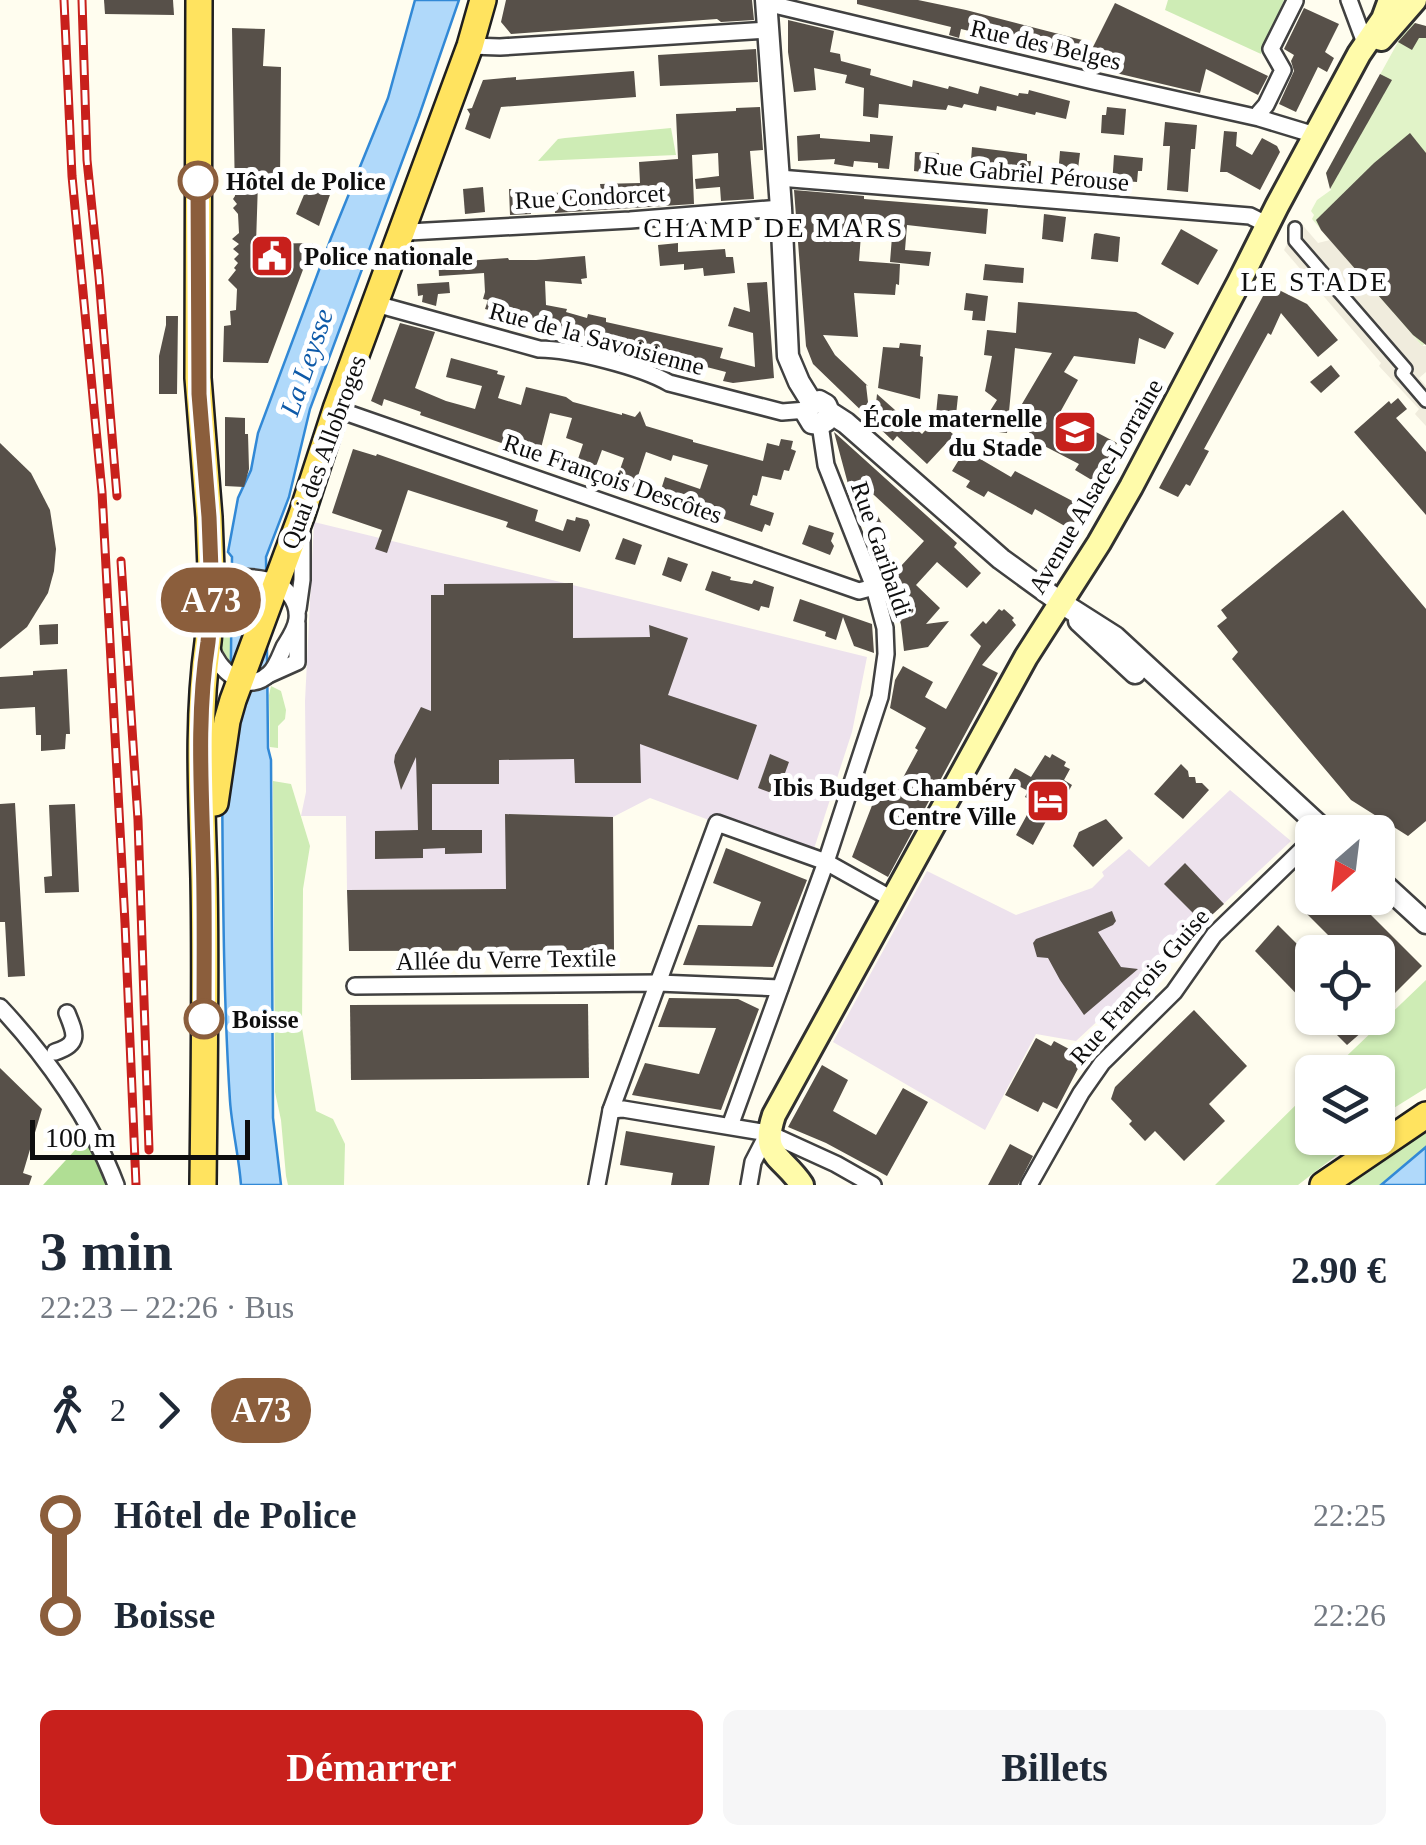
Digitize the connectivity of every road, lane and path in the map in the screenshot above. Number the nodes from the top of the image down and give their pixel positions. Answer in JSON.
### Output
{"nodes":[{"id":1,"x":199,"y":0,"type":"edge"},
{"id":2,"x":484,"y":0,"type":"edge"},
{"id":3,"x":1349,"y":0,"type":"edge"},
{"id":4,"x":1390,"y":0,"type":"edge"},
{"id":5,"x":1415,"y":0,"type":"edge"},
{"id":6,"x":1295,"y":1,"type":"edge"},
{"id":7,"x":766,"y":2,"type":"edge"},
{"id":8,"x":768,"y":30,"type":"junction"},
{"id":9,"x":1365,"y":43,"type":"junction"},
{"id":10,"x":470,"y":46,"type":"junction"},
{"id":11,"x":1336,"y":97,"type":"junction"},
{"id":12,"x":1259,"y":113,"type":"dead end"},
{"id":13,"x":1315,"y":135,"type":"junction"},
{"id":14,"x":779,"y":178,"type":"junction"},
{"id":15,"x":781,"y":208,"type":"junction"},
{"id":16,"x":1268,"y":225,"type":"junction"},
{"id":17,"x":403,"y":228,"type":"junction"},
{"id":18,"x":1296,"y":228,"type":"dead end"},
{"id":19,"x":376,"y":304,"type":"junction"},
{"id":20,"x":1426,"y":401,"type":"edge"},
{"id":21,"x":336,"y":409,"type":"junction"},
{"id":22,"x":817,"y":412,"type":"junction"},
{"id":23,"x":302,"y":514,"type":"junction"},
{"id":24,"x":276,"y":582,"type":"junction"},
{"id":25,"x":874,"y":587,"type":"junction"},
{"id":26,"x":212,"y":596,"type":"junction"},
{"id":27,"x":1060,"y":602,"type":"junction"},
{"id":28,"x":297,"y":618,"type":"junction"},
{"id":29,"x":208,"y":638,"type":"junction"},
{"id":30,"x":256,"y":679,"type":"junction"},
{"id":31,"x":1308,"y":815,"type":"edge"},
{"id":32,"x":1295,"y":822,"type":"edge"},
{"id":33,"x":1295,"y":855,"type":"edge"},
{"id":34,"x":826,"y":862,"type":"junction"},
{"id":35,"x":1395,"y":895,"type":"edge"},
{"id":36,"x":892,"y":898,"type":"junction"},
{"id":37,"x":1395,"y":910,"type":"edge"},
{"id":38,"x":204,"y":913,"type":"junction"},
{"id":39,"x":1426,"y":923,"type":"edge"},
{"id":40,"x":1426,"y":938,"type":"edge"},
{"id":41,"x":658,"y":983,"type":"junction"},
{"id":42,"x":355,"y":986,"type":"dead end"},
{"id":43,"x":780,"y":988,"type":"junction"},
{"id":44,"x":0,"y":1007,"type":"edge"},
{"id":45,"x":67,"y":1013,"type":"dead end"},
{"id":46,"x":36,"y":1046,"type":"junction"},
{"id":47,"x":56,"y":1052,"type":"junction"},
{"id":48,"x":76,"y":1063,"type":"dead end"},
{"id":49,"x":1426,"y":1096,"type":"edge"},
{"id":50,"x":611,"y":1110,"type":"junction"},
{"id":51,"x":1426,"y":1115,"type":"edge"},
{"id":52,"x":730,"y":1126,"type":"junction"},
{"id":53,"x":768,"y":1133,"type":"junction"},
{"id":54,"x":1347,"y":1167,"type":"junction"},
{"id":55,"x":116,"y":1185,"type":"edge"},
{"id":56,"x":203,"y":1185,"type":"edge"},
{"id":57,"x":597,"y":1185,"type":"edge"},
{"id":58,"x":749,"y":1185,"type":"edge"},
{"id":59,"x":802,"y":1185,"type":"edge"},
{"id":60,"x":873,"y":1185,"type":"edge"},
{"id":61,"x":1029,"y":1185,"type":"edge"},
{"id":62,"x":1323,"y":1185,"type":"edge"}],
"edges":[{"from":1,"to":26,"type":"main road"},
{"from":2,"to":10,"type":"main road","name":"Quai des Allobroges"},
{"from":3,"to":9,"type":"street"},
{"from":4,"to":9,"type":"main road","name":"Avenue Alsace-Lorraine"},
{"from":5,"to":11,"type":"main road","name":"Avenue Alsace-Lorraine"},
{"from":6,"to":12,"type":"street"},
{"from":7,"to":8,"type":"street"},
{"from":7,"to":13,"type":"street","name":"Rue des Belges"},
{"from":8,"to":10,"type":"street"},
{"from":8,"to":14,"type":"street"},
{"from":9,"to":11,"type":"main road","name":"Avenue Alsace-Lorraine"},
{"from":10,"to":17,"type":"main road","name":"Quai des Allobroges"},
{"from":11,"to":13,"type":"main road","name":"Avenue Alsace-Lorraine"},
{"from":13,"to":16,"type":"main road","name":"Avenue Alsace-Lorraine"},
{"from":14,"to":15,"type":"street"},
{"from":14,"to":16,"type":"street","name":"Rue Gabriel Pérouse"},
{"from":15,"to":17,"type":"street","name":"Rue Condorcet"},
{"from":15,"to":22,"type":"street"},
{"from":16,"to":27,"type":"main road","name":"Avenue Alsace-Lorraine"},
{"from":17,"to":19,"type":"main road","name":"Quai des Allobroges"},
{"from":18,"to":20,"type":"street"},
{"from":19,"to":21,"type":"main road","name":"Quai des Allobroges"},
{"from":19,"to":22,"type":"street","name":"Rue de la Savoisienne"},
{"from":21,"to":23,"type":"main road","name":"Quai des Allobroges"},
{"from":21,"to":25,"type":"street","name":"Rue François Descôtes"},
{"from":22,"to":25,"type":"street","name":"Rue Garibaldi"},
{"from":22,"to":27,"type":"street"},
{"from":23,"to":24,"type":"main road","name":"Quai des Allobroges"},
{"from":23,"to":28,"type":"street"},
{"from":24,"to":26,"type":"street"},
{"from":24,"to":28,"type":"street"},
{"from":24,"to":30,"type":"main road","name":"Quai des Allobroges"},
{"from":25,"to":34,"type":"street","name":"Rue Garibaldi"},
{"from":26,"to":29,"type":"main road"},
{"from":27,"to":31,"type":"street"},
{"from":27,"to":32,"type":"street"},
{"from":27,"to":36,"type":"main road","name":"Avenue Alsace-Lorraine"},
{"from":28,"to":30,"type":"street"},
{"from":29,"to":30,"type":"street"},
{"from":29,"to":38,"type":"main road"},
{"from":30,"to":38,"type":"main road","name":"Quai des Allobroges"},
{"from":33,"to":61,"type":"street","name":"Rue François Guise"},
{"from":34,"to":36,"type":"street"},
{"from":34,"to":41,"type":"street"},
{"from":34,"to":43,"type":"street","name":"Rue Garibaldi"},
{"from":35,"to":39,"type":"street"},
{"from":36,"to":53,"type":"main road","name":"Avenue Alsace-Lorraine"},
{"from":37,"to":40,"type":"street"},
{"from":38,"to":56,"type":"main road"},
{"from":41,"to":42,"type":"street","name":"Allée du Verre Textile"},
{"from":41,"to":43,"type":"street","name":"Allée du Verre Textile"},
{"from":41,"to":50,"type":"street"},
{"from":43,"to":52,"type":"street","name":"Rue Garibaldi"},
{"from":44,"to":46,"type":"street"},
{"from":45,"to":47,"type":"street"},
{"from":46,"to":47,"type":"street"},
{"from":46,"to":55,"type":"street"},
{"from":47,"to":48,"type":"street"},
{"from":49,"to":54,"type":"main road"},
{"from":50,"to":52,"type":"street"},
{"from":50,"to":57,"type":"street"},
{"from":51,"to":54,"type":"main road"},
{"from":52,"to":53,"type":"street"},
{"from":53,"to":58,"type":"street"},
{"from":53,"to":59,"type":"main road"},
{"from":53,"to":60,"type":"street"},
{"from":54,"to":62,"type":"main road"}]}
